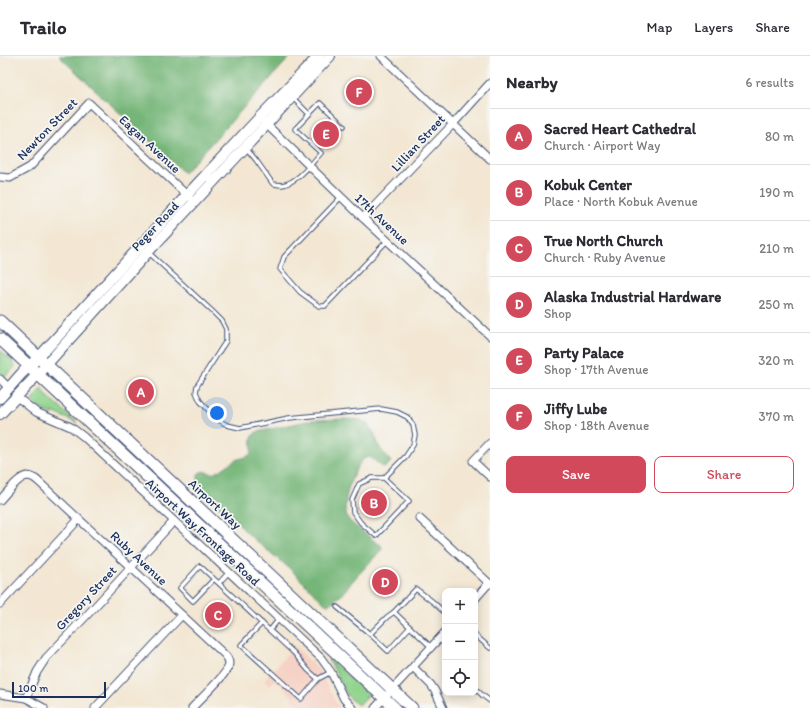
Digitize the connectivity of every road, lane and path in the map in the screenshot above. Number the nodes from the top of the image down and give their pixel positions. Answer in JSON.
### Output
{"nodes":[{"id":1,"x":319,"y":56,"type":"edge"},
{"id":2,"x":330,"y":56,"type":"edge"},
{"id":3,"x":381,"y":56,"type":"edge"},
{"id":4,"x":490,"y":83,"type":"edge"},
{"id":5,"x":288,"y":94,"type":"junction"},
{"id":6,"x":89,"y":103,"type":"joint"},
{"id":7,"x":309,"y":114,"type":"junction"},
{"id":8,"x":263,"y":121,"type":"junction"},
{"id":9,"x":452,"y":124,"type":"junction"},
{"id":10,"x":344,"y":126,"type":"dead end"},
{"id":11,"x":245,"y":147,"type":"junction"},
{"id":12,"x":490,"y":159,"type":"edge"},
{"id":13,"x":309,"y":166,"type":"junction"},
{"id":14,"x":0,"y":177,"type":"edge"},
{"id":15,"x":341,"y":197,"type":"junction"},
{"id":16,"x":190,"y":199,"type":"junction"},
{"id":17,"x":363,"y":218,"type":"junction"},
{"id":18,"x":387,"y":241,"type":"junction"},
{"id":19,"x":148,"y":252,"type":"junction"},
{"id":20,"x":0,"y":321,"type":"edge"},
{"id":21,"x":490,"y":336,"type":"edge"},
{"id":22,"x":0,"y":339,"type":"edge"},
{"id":23,"x":43,"y":361,"type":"junction"},
{"id":24,"x":29,"y":366,"type":"junction"},
{"id":25,"x":38,"y":374,"type":"junction"},
{"id":26,"x":0,"y":379,"type":"edge"},
{"id":27,"x":9,"y":388,"type":"junction"},
{"id":28,"x":17,"y":397,"type":"junction"},
{"id":29,"x":0,"y":398,"type":"edge"},
{"id":30,"x":0,"y":414,"type":"edge"},
{"id":31,"x":490,"y":443,"type":"edge"},
{"id":32,"x":490,"y":477,"type":"edge"},
{"id":33,"x":384,"y":478,"type":"junction"},
{"id":34,"x":0,"y":500,"type":"edge"},
{"id":35,"x":419,"y":518,"type":"dead end"},
{"id":36,"x":79,"y":519,"type":"junction"},
{"id":37,"x":174,"y":521,"type":"junction"},
{"id":38,"x":131,"y":567,"type":"junction"},
{"id":39,"x":229,"y":572,"type":"junction"},
{"id":40,"x":214,"y":578,"type":"junction"},
{"id":41,"x":219,"y":583,"type":"junction"},
{"id":42,"x":490,"y":583,"type":"edge"},
{"id":43,"x":478,"y":596,"type":"edge"},
{"id":44,"x":0,"y":604,"type":"edge"},
{"id":45,"x":337,"y":607,"type":"dead end"},
{"id":46,"x":442,"y":610,"type":"edge"},
{"id":47,"x":394,"y":612,"type":"junction"},
{"id":48,"x":182,"y":614,"type":"junction"},
{"id":49,"x":279,"y":619,"type":"junction"},
{"id":50,"x":262,"y":622,"type":"junction"},
{"id":51,"x":410,"y":627,"type":"junction"},
{"id":52,"x":270,"y":630,"type":"junction"},
{"id":53,"x":370,"y":634,"type":"junction"},
{"id":54,"x":442,"y":636,"type":"edge"},
{"id":55,"x":478,"y":638,"type":"edge"},
{"id":56,"x":439,"y":639,"type":"junction"},
{"id":57,"x":442,"y":642,"type":"edge"},
{"id":58,"x":431,"y":647,"type":"junction"},
{"id":59,"x":490,"y":648,"type":"edge"},
{"id":60,"x":413,"y":667,"type":"junction"},
{"id":61,"x":331,"y":672,"type":"junction"},
{"id":62,"x":318,"y":679,"type":"junction"},
{"id":63,"x":478,"y":691,"type":"edge"},
{"id":64,"x":0,"y":694,"type":"edge"},
{"id":65,"x":388,"y":694,"type":"junction"},
{"id":66,"x":26,"y":698,"type":"junction"},
{"id":67,"x":490,"y":701,"type":"edge"},
{"id":68,"x":44,"y":708,"type":"edge"},
{"id":69,"x":95,"y":708,"type":"edge"},
{"id":70,"x":192,"y":708,"type":"edge"},
{"id":71,"x":352,"y":708,"type":"edge"},
{"id":72,"x":375,"y":708,"type":"edge"},
{"id":73,"x":395,"y":708,"type":"edge"},
{"id":74,"x":412,"y":708,"type":"edge"},
{"id":75,"x":443,"y":708,"type":"edge"}],
"edges":[{"from":1,"to":5,"type":"main road","name":"Peger Road"},
{"from":2,"to":5,"type":"main road","name":"Peger Road"},
{"from":3,"to":9,"type":"street"},
{"from":4,"to":9,"type":"street","name":"Lillian Street"},
{"from":5,"to":7,"type":"lane"},
{"from":5,"to":8,"type":"main road","name":"Peger Road"},
{"from":6,"to":14,"type":"street","name":"Newton Street"},
{"from":6,"to":16,"type":"street","name":"Eagan Avenue"},
{"from":7,"to":10,"type":"lane"},
{"from":7,"to":13,"type":"lane"},
{"from":8,"to":11,"type":"main road","name":"Peger Road"},
{"from":8,"to":13,"type":"street","name":"17th Avenue"},
{"from":8,"to":16,"type":"main road","name":"Peger Road"},
{"from":9,"to":12,"type":"street"},
{"from":9,"to":17,"type":"street","name":"Lillian Street"},
{"from":11,"to":13,"type":"lane"},
{"from":11,"to":16,"type":"main road","name":"Peger Road"},
{"from":13,"to":15,"type":"street","name":"17th Avenue"},
{"from":15,"to":17,"type":"street","name":"17th Avenue"},
{"from":15,"to":18,"type":"lane"},
{"from":16,"to":19,"type":"main road","name":"Peger Road"},
{"from":16,"to":23,"type":"main road","name":"Peger Road"},
{"from":17,"to":18,"type":"street","name":"17th Avenue"},
{"from":18,"to":21,"type":"street","name":"17th Avenue"},
{"from":19,"to":23,"type":"main road","name":"Peger Road"},
{"from":19,"to":33,"type":"lane"},
{"from":20,"to":23,"type":"main road","name":"Airport Way"},
{"from":22,"to":24,"type":"main road","name":"Airport Way"},
{"from":23,"to":24,"type":"main road","name":"Peger Road"},
{"from":23,"to":25,"type":"main road","name":"Peger Road"},
{"from":23,"to":65,"type":"main road","name":"Airport Way"},
{"from":24,"to":25,"type":"main road","name":"Airport Way"},
{"from":24,"to":27,"type":"main road","name":"Peger Road"},
{"from":25,"to":28,"type":"main road","name":"Peger Road"},
{"from":25,"to":65,"type":"main road","name":"Airport Way"},
{"from":26,"to":27,"type":"street"},
{"from":27,"to":29,"type":"main road","name":"Peger Road"},
{"from":28,"to":30,"type":"main road","name":"Peger Road"},
{"from":28,"to":37,"type":"street","name":"Airport Way Frontage Road"},
{"from":31,"to":32,"type":"street"},
{"from":33,"to":33,"type":"lane"},
{"from":34,"to":36,"type":"street","name":"Ruby Avenue"},
{"from":35,"to":42,"type":"street"},
{"from":36,"to":38,"type":"street","name":"Ruby Avenue"},
{"from":36,"to":44,"type":"street"},
{"from":37,"to":38,"type":"street","name":"Gregory Street"},
{"from":37,"to":39,"type":"street","name":"Airport Way Frontage Road"},
{"from":38,"to":48,"type":"street","name":"Ruby Avenue"},
{"from":38,"to":66,"type":"street","name":"Gregory Street"},
{"from":39,"to":41,"type":"lane"},
{"from":39,"to":49,"type":"street","name":"Airport Way Frontage Road"},
{"from":40,"to":40,"type":"lane"},
{"from":40,"to":41,"type":"lane"},
{"from":41,"to":50,"type":"lane"},
{"from":42,"to":43,"type":"street"},
{"from":45,"to":53,"type":"lane"},
{"from":46,"to":47,"type":"lane"},
{"from":47,"to":51,"type":"lane"},
{"from":47,"to":53,"type":"lane"},
{"from":48,"to":69,"type":"street"},
{"from":48,"to":70,"type":"street","name":"Ruby Avenue"},
{"from":49,"to":52,"type":"lane"},
{"from":49,"to":61,"type":"street","name":"Airport Way Frontage Road"},
{"from":50,"to":52,"type":"lane"},
{"from":50,"to":62,"type":"lane"},
{"from":51,"to":53,"type":"lane"},
{"from":51,"to":58,"type":"lane"},
{"from":52,"to":62,"type":"lane"},
{"from":54,"to":56,"type":"street"},
{"from":55,"to":59,"type":"lane"},
{"from":56,"to":57,"type":"lane"},
{"from":56,"to":58,"type":"street"},
{"from":58,"to":60,"type":"street"},
{"from":60,"to":65,"type":"street"},
{"from":60,"to":75,"type":"street"},
{"from":61,"to":62,"type":"lane"},
{"from":61,"to":71,"type":"street","name":"Airport Way Frontage Road"},
{"from":63,"to":67,"type":"lane"},
{"from":64,"to":66,"type":"street"},
{"from":65,"to":72,"type":"street"},
{"from":65,"to":73,"type":"main road","name":"Airport Way"},
{"from":65,"to":74,"type":"main road","name":"Airport Way"},
{"from":66,"to":68,"type":"street"}]}
